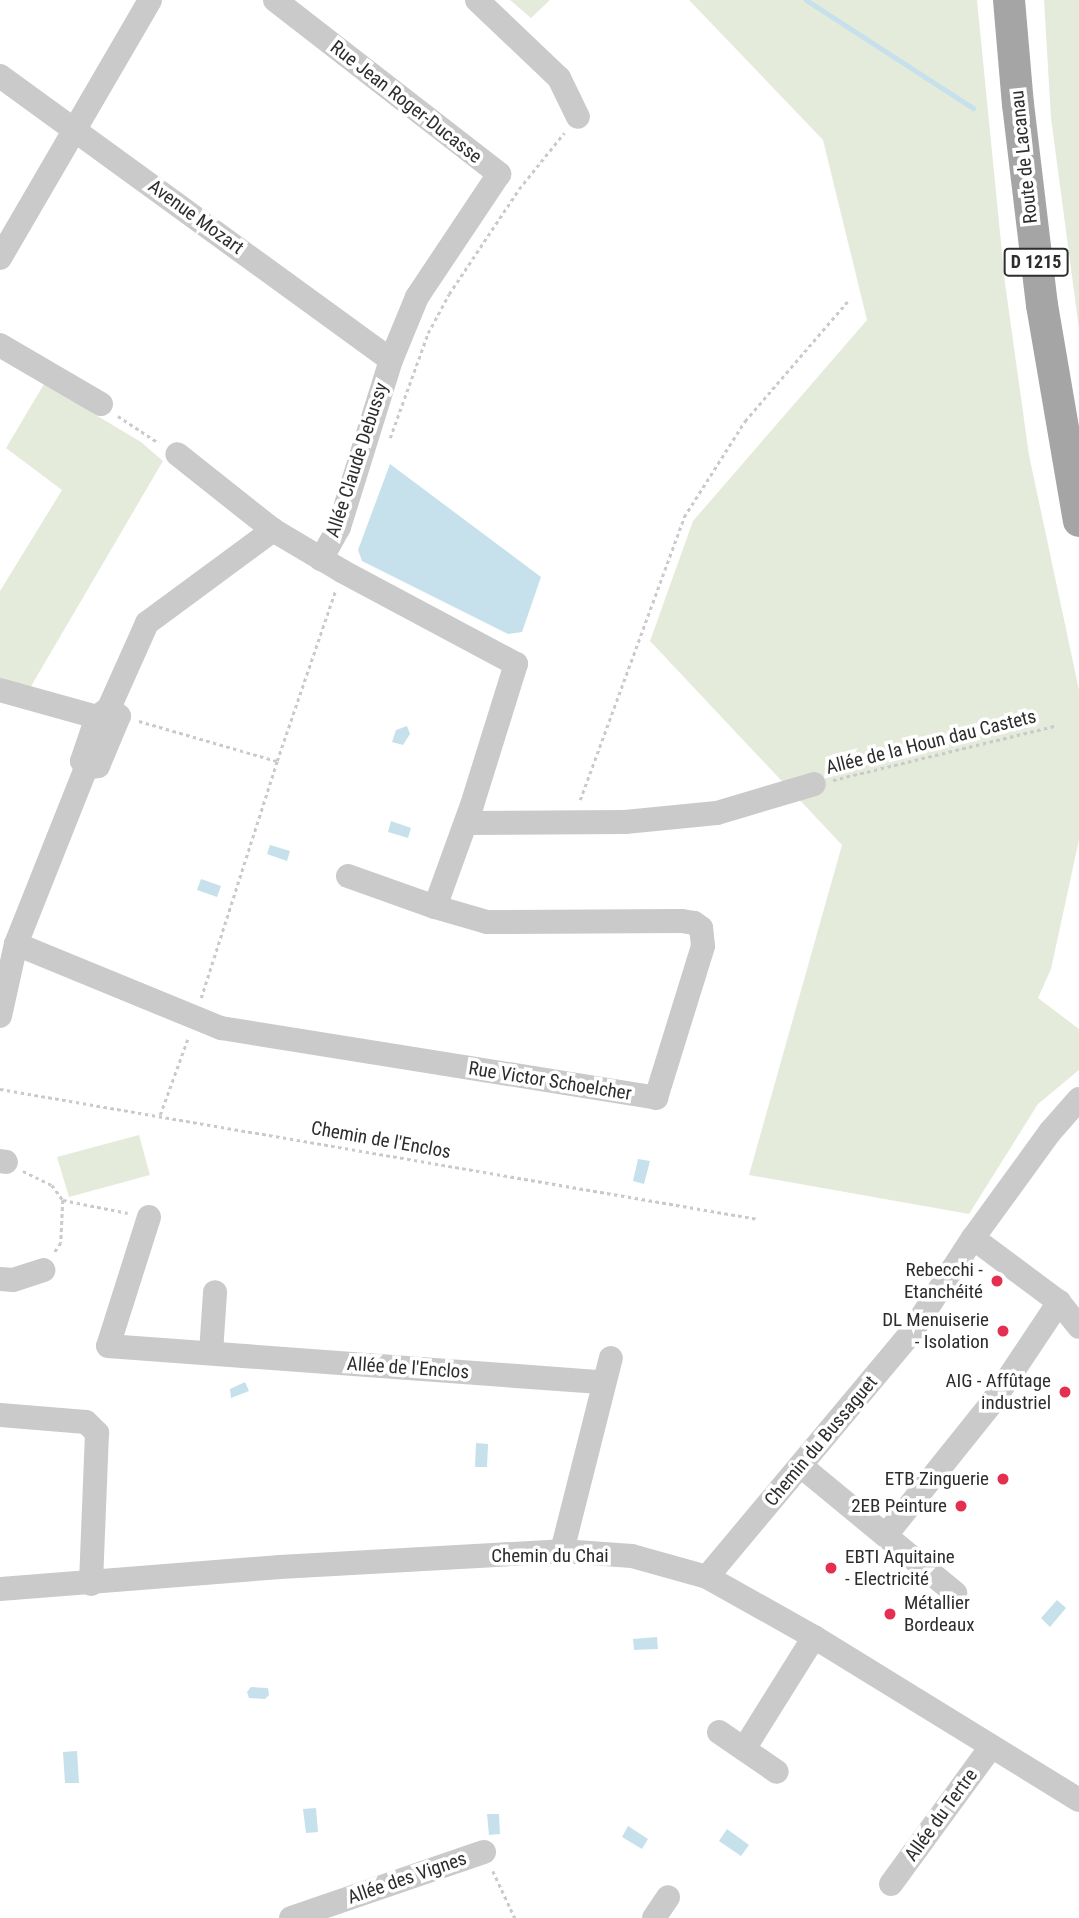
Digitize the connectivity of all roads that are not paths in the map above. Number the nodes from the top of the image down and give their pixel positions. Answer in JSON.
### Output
{"nodes":[{"id":1,"x":150,"y":0,"type":"edge"},
{"id":2,"x":275,"y":0,"type":"edge"},
{"id":3,"x":477,"y":0,"type":"edge"},
{"id":4,"x":1009,"y":0,"type":"edge"},
{"id":5,"x":0,"y":76,"type":"edge"},
{"id":6,"x":578,"y":117,"type":"road end"},
{"id":7,"x":76,"y":131,"type":"junction"},
{"id":8,"x":0,"y":258,"type":"edge"},
{"id":9,"x":0,"y":345,"type":"edge"},
{"id":10,"x":391,"y":360,"type":"junction"},
{"id":11,"x":101,"y":404,"type":"road end"},
{"id":12,"x":177,"y":454,"type":"road end"},
{"id":13,"x":1079,"y":521,"type":"edge"},
{"id":14,"x":273,"y":530,"type":"junction"},
{"id":15,"x":332,"y":565,"type":"junction"},
{"id":16,"x":0,"y":690,"type":"edge"},
{"id":17,"x":108,"y":714,"type":"junction"},
{"id":18,"x":814,"y":784,"type":"road end"},
{"id":19,"x":466,"y":823,"type":"junction"},
{"id":20,"x":348,"y":876,"type":"dead end"},
{"id":21,"x":435,"y":907,"type":"junction"},
{"id":22,"x":16,"y":944,"type":"junction"},
{"id":23,"x":0,"y":1016,"type":"edge"},
{"id":24,"x":1079,"y":1099,"type":"edge"},
{"id":25,"x":149,"y":1217,"type":"road end"},
{"id":26,"x":973,"y":1238,"type":"junction"},
{"id":27,"x":43,"y":1270,"type":"road end"},
{"id":28,"x":0,"y":1279,"type":"edge"},
{"id":29,"x":215,"y":1292,"type":"dead end"},
{"id":30,"x":1059,"y":1302,"type":"junction"},
{"id":31,"x":1079,"y":1327,"type":"edge"},
{"id":32,"x":211,"y":1353,"type":"junction"},
{"id":33,"x":0,"y":1415,"type":"edge"},
{"id":34,"x":801,"y":1466,"type":"junction"},
{"id":35,"x":886,"y":1535,"type":"junction"},
{"id":36,"x":562,"y":1551,"type":"junction"},
{"id":37,"x":706,"y":1577,"type":"junction"},
{"id":38,"x":91,"y":1584,"type":"junction"},
{"id":39,"x":0,"y":1589,"type":"edge"},
{"id":40,"x":955,"y":1593,"type":"dead end"},
{"id":41,"x":814,"y":1637,"type":"junction"},
{"id":42,"x":719,"y":1732,"type":"dead end"},
{"id":43,"x":991,"y":1747,"type":"junction"},
{"id":44,"x":744,"y":1749,"type":"junction"},
{"id":45,"x":776,"y":1772,"type":"dead end"},
{"id":46,"x":1077,"y":1794,"type":"edge"},
{"id":47,"x":484,"y":1852,"type":"road end"},
{"id":48,"x":891,"y":1884,"type":"dead end"},
{"id":49,"x":668,"y":1897,"type":"dead end"},
{"id":50,"x":291,"y":1918,"type":"edge"},
{"id":51,"x":654,"y":1918,"type":"edge"}],
"edges":[{"from":1,"to":7,"type":"street"},
{"from":2,"to":10,"type":"street","name":"Rue Jean Roger-Ducasse"},
{"from":3,"to":6,"type":"street"},
{"from":4,"to":13,"type":"main road","name":"Route de Lacanau","number":"D 1215"},
{"from":5,"to":7,"type":"street","name":"Avenue Mozart"},
{"from":7,"to":8,"type":"street"},
{"from":7,"to":10,"type":"street","name":"Avenue Mozart"},
{"from":9,"to":11,"type":"street"},
{"from":10,"to":15,"type":"street","name":"Allée Claude Debussy"},
{"from":12,"to":14,"type":"street","name":"Allée Claude Debussy"},
{"from":14,"to":15,"type":"street","name":"Allée Claude Debussy"},
{"from":14,"to":17,"type":"street"},
{"from":15,"to":19,"type":"street"},
{"from":16,"to":17,"type":"street"},
{"from":17,"to":22,"type":"street"},
{"from":18,"to":19,"type":"street"},
{"from":19,"to":21,"type":"street"},
{"from":20,"to":21,"type":"street","name":"Rue Victor Schoelcher"},
{"from":21,"to":22,"type":"street","name":"Rue Victor Schoelcher"},
{"from":22,"to":23,"type":"street"},
{"from":24,"to":26,"type":"street","name":"Chemin du Bussaguet"},
{"from":25,"to":32,"type":"street","name":"Allée de l'Enclos"},
{"from":26,"to":30,"type":"street"},
{"from":26,"to":34,"type":"street","name":"Chemin du Bussaguet"},
{"from":27,"to":28,"type":"street"},
{"from":29,"to":32,"type":"street"},
{"from":30,"to":31,"type":"street"},
{"from":30,"to":35,"type":"street"},
{"from":32,"to":36,"type":"street","name":"Allée de l'Enclos"},
{"from":33,"to":38,"type":"street"},
{"from":34,"to":35,"type":"street"},
{"from":34,"to":37,"type":"street","name":"Chemin du Bussaguet"},
{"from":35,"to":40,"type":"street"},
{"from":36,"to":37,"type":"street","name":"Chemin du Chai"},
{"from":36,"to":38,"type":"street","name":"Chemin du Chai"},
{"from":37,"to":41,"type":"street","name":"Chemin du Chai"},
{"from":38,"to":39,"type":"street","name":"Chemin du Chai"},
{"from":41,"to":43,"type":"street","name":"Chemin du Chai"},
{"from":41,"to":44,"type":"street"},
{"from":42,"to":44,"type":"street"},
{"from":43,"to":46,"type":"street","name":"Chemin du Chai"},
{"from":43,"to":48,"type":"street","name":"Allée du Tertre"},
{"from":44,"to":45,"type":"street"},
{"from":47,"to":50,"type":"street","name":"Allée des Vignes"},
{"from":49,"to":51,"type":"street"}]}
